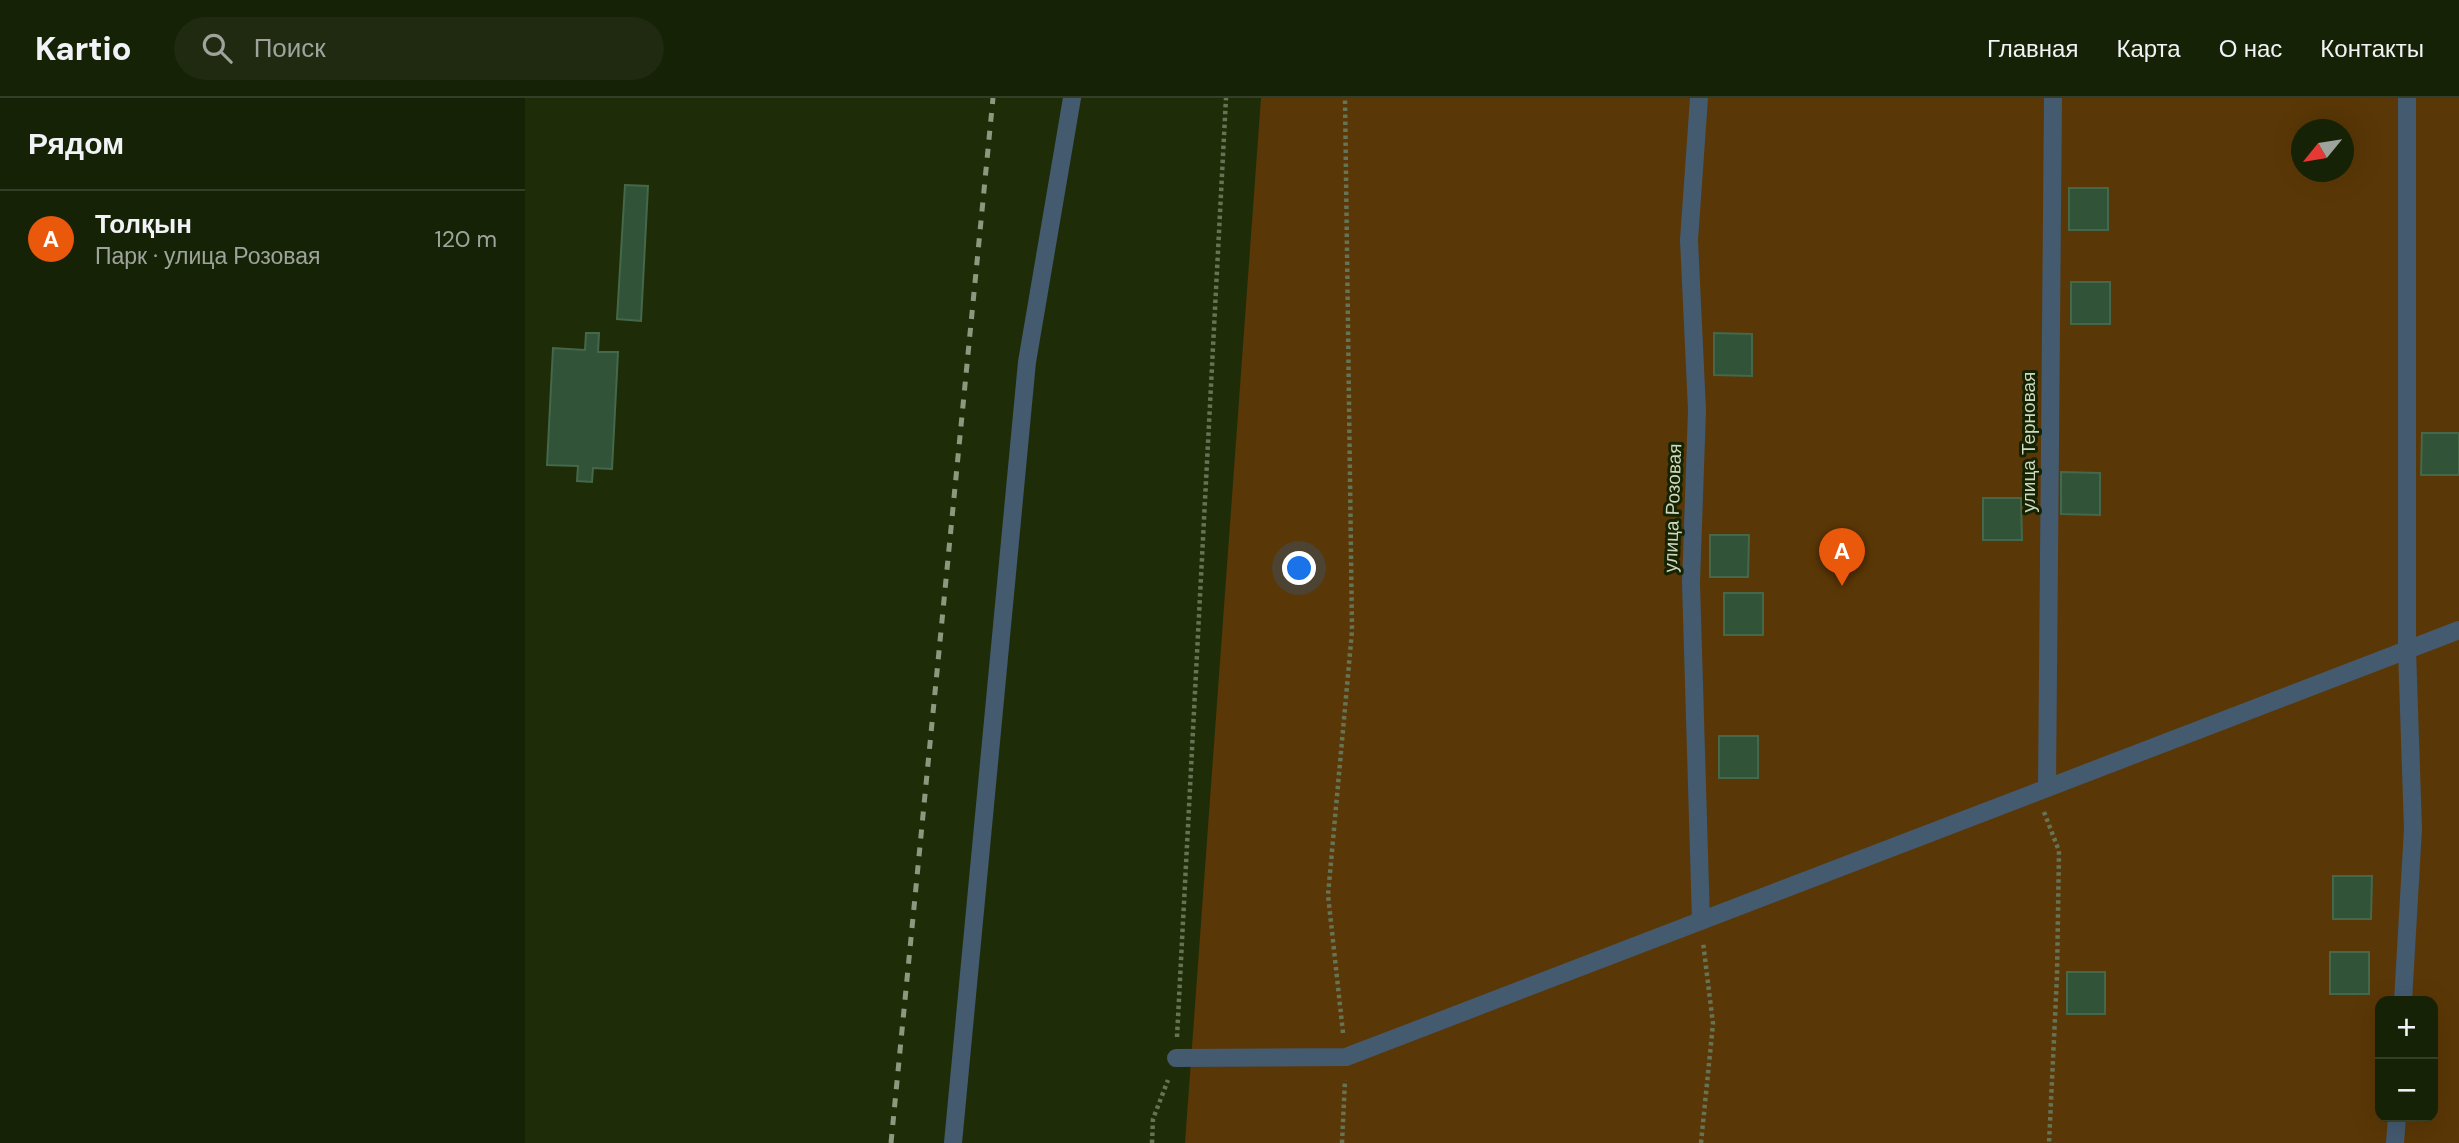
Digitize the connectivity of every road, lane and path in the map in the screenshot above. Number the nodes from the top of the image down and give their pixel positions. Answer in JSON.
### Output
{"nodes":[{"id":1,"x":1072,"y":98,"type":"edge"},
{"id":2,"x":1226,"y":98,"type":"edge"},
{"id":3,"x":1345,"y":98,"type":"edge"},
{"id":4,"x":1699,"y":98,"type":"edge"},
{"id":5,"x":2053,"y":98,"type":"edge"},
{"id":6,"x":2407,"y":98,"type":"edge"},
{"id":7,"x":2459,"y":630,"type":"edge"},
{"id":8,"x":2407,"y":650,"type":"junction"},
{"id":9,"x":2042,"y":789,"type":"junction"},
{"id":10,"x":1700,"y":921,"type":"junction"},
{"id":11,"x":2403,"y":996,"type":"edge"},
{"id":12,"x":1346,"y":1057,"type":"junction"},
{"id":13,"x":1176,"y":1058,"type":"junction"},
{"id":14,"x":2397,"y":1122,"type":"edge"},
{"id":15,"x":953,"y":1143,"type":"edge"},
{"id":16,"x":1152,"y":1143,"type":"edge"},
{"id":17,"x":1342,"y":1143,"type":"edge"},
{"id":18,"x":1701,"y":1143,"type":"edge"},
{"id":19,"x":2049,"y":1143,"type":"edge"},
{"id":20,"x":2395,"y":1143,"type":"edge"}],
"edges":[{"from":1,"to":15,"type":"street"},
{"from":2,"to":13,"type":"path"},
{"from":3,"to":12,"type":"path"},
{"from":4,"to":10,"type":"street","name":"улица Розовая"},
{"from":5,"to":9,"type":"street","name":"улица Терновая"},
{"from":6,"to":8,"type":"street"},
{"from":7,"to":8,"type":"street"},
{"from":8,"to":9,"type":"street"},
{"from":8,"to":11,"type":"street"},
{"from":9,"to":10,"type":"street"},
{"from":9,"to":19,"type":"path"},
{"from":10,"to":12,"type":"street"},
{"from":10,"to":18,"type":"path"},
{"from":12,"to":13,"type":"street"},
{"from":12,"to":17,"type":"path"},
{"from":13,"to":16,"type":"path"},
{"from":14,"to":20,"type":"street"}]}
